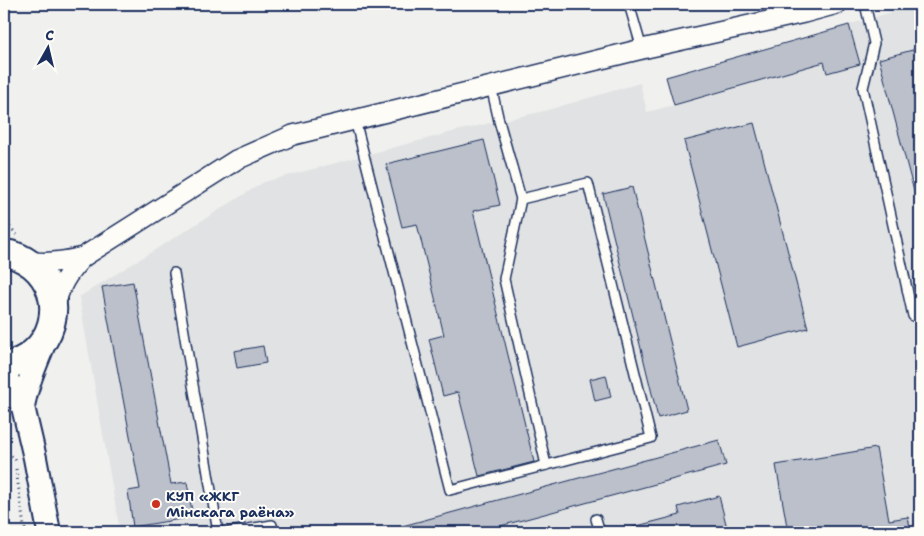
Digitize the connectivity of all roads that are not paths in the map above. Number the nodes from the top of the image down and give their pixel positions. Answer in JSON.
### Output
{"nodes":[{"id":1,"x":628,"y":4,"type":"edge"},
{"id":2,"x":837,"y":4,"type":"edge"},
{"id":3,"x":865,"y":4,"type":"edge"},
{"id":4,"x":642,"y":49,"type":"junction"},
{"id":5,"x":491,"y":86,"type":"junction"},
{"id":6,"x":356,"y":120,"type":"junction"},
{"id":7,"x":521,"y":199,"type":"junction"},
{"id":8,"x":4,"y":232,"type":"edge"},
{"id":9,"x":17,"y":257,"type":"edge"},
{"id":10,"x":82,"y":257,"type":"junction"},
{"id":11,"x":174,"y":273,"type":"dead end"},
{"id":12,"x":53,"y":310,"type":"junction"},
{"id":13,"x":913,"y":316,"type":"dead end"},
{"id":14,"x":46,"y":337,"type":"junction"},
{"id":15,"x":4,"y":366,"type":"edge"},
{"id":16,"x":4,"y":374,"type":"edge"},
{"id":17,"x":23,"y":407,"type":"junction"},
{"id":18,"x":546,"y":465,"type":"junction"},
{"id":19,"x":596,"y":520,"type":"dead end"},
{"id":20,"x":272,"y":525,"type":"dead end"},
{"id":21,"x":49,"y":532,"type":"edge"},
{"id":22,"x":218,"y":532,"type":"edge"},
{"id":23,"x":230,"y":532,"type":"edge"},
{"id":24,"x":600,"y":532,"type":"edge"}],
"edges":[{"from":1,"to":4,"type":"lane"},
{"from":2,"to":4,"type":"street"},
{"from":3,"to":13,"type":"lane"},
{"from":4,"to":5,"type":"street"},
{"from":5,"to":6,"type":"street"},
{"from":5,"to":7,"type":"lane"},
{"from":6,"to":10,"type":"street"},
{"from":6,"to":18,"type":"lane"},
{"from":7,"to":18,"type":"lane"},
{"from":7,"to":18,"type":"lane"},
{"from":8,"to":9,"type":"main road"},
{"from":9,"to":10,"type":"street"},
{"from":9,"to":12,"type":"main road"},
{"from":10,"to":12,"type":"street"},
{"from":11,"to":22,"type":"lane"},
{"from":12,"to":14,"type":"main road"},
{"from":14,"to":15,"type":"main road"},
{"from":14,"to":17,"type":"street"},
{"from":16,"to":17,"type":"street"},
{"from":17,"to":21,"type":"street"},
{"from":19,"to":24,"type":"lane"},
{"from":20,"to":23,"type":"lane"}]}
